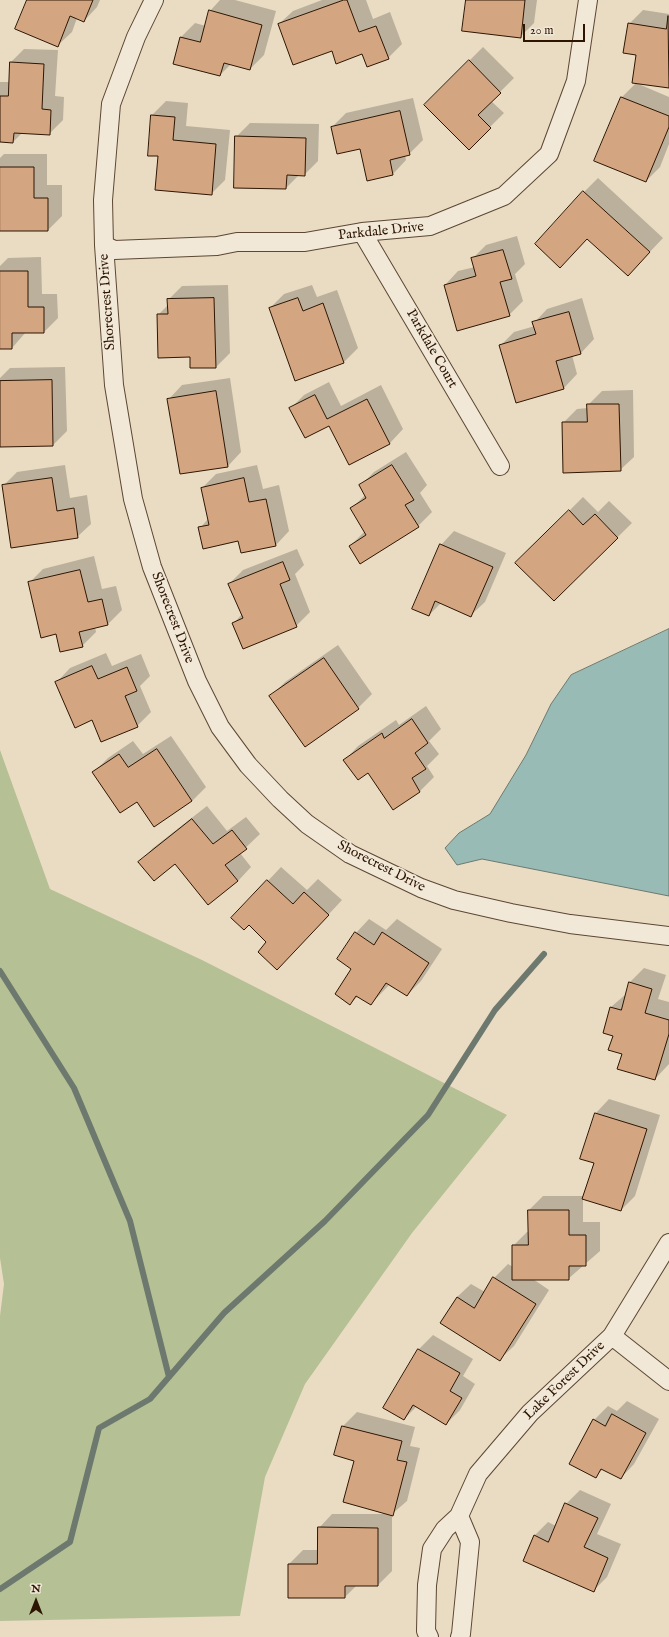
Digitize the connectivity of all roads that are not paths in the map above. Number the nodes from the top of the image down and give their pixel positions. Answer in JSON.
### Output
{"nodes":[{"id":1,"x":154,"y":0,"type":"edge"},
{"id":2,"x":588,"y":0,"type":"edge"},
{"id":3,"x":362,"y":232,"type":"junction"},
{"id":4,"x":104,"y":245,"type":"junction"},
{"id":5,"x":500,"y":466,"type":"dead end"},
{"id":6,"x":669,"y":936,"type":"edge"},
{"id":7,"x":669,"y":1243,"type":"edge"},
{"id":8,"x":612,"y":1336,"type":"junction"},
{"id":9,"x":669,"y":1381,"type":"edge"},
{"id":10,"x":460,"y":1516,"type":"junction"},
{"id":11,"x":429,"y":1637,"type":"edge"},
{"id":12,"x":460,"y":1637,"type":"edge"}],
"edges":[{"from":1,"to":4,"type":"street","name":"Shorecrest Drive"},
{"from":2,"to":3,"type":"street","name":"Parkdale Drive"},
{"from":3,"to":4,"type":"street","name":"Parkdale Drive"},
{"from":3,"to":5,"type":"street","name":"Parkdale Court"},
{"from":4,"to":6,"type":"street","name":"Shorecrest Drive"},
{"from":7,"to":8,"type":"street","name":"Lake Forest Drive"},
{"from":8,"to":9,"type":"street"},
{"from":8,"to":10,"type":"street","name":"Lake Forest Drive"},
{"from":10,"to":11,"type":"street","name":"Lake Forest Drive"},
{"from":10,"to":12,"type":"street"}]}
